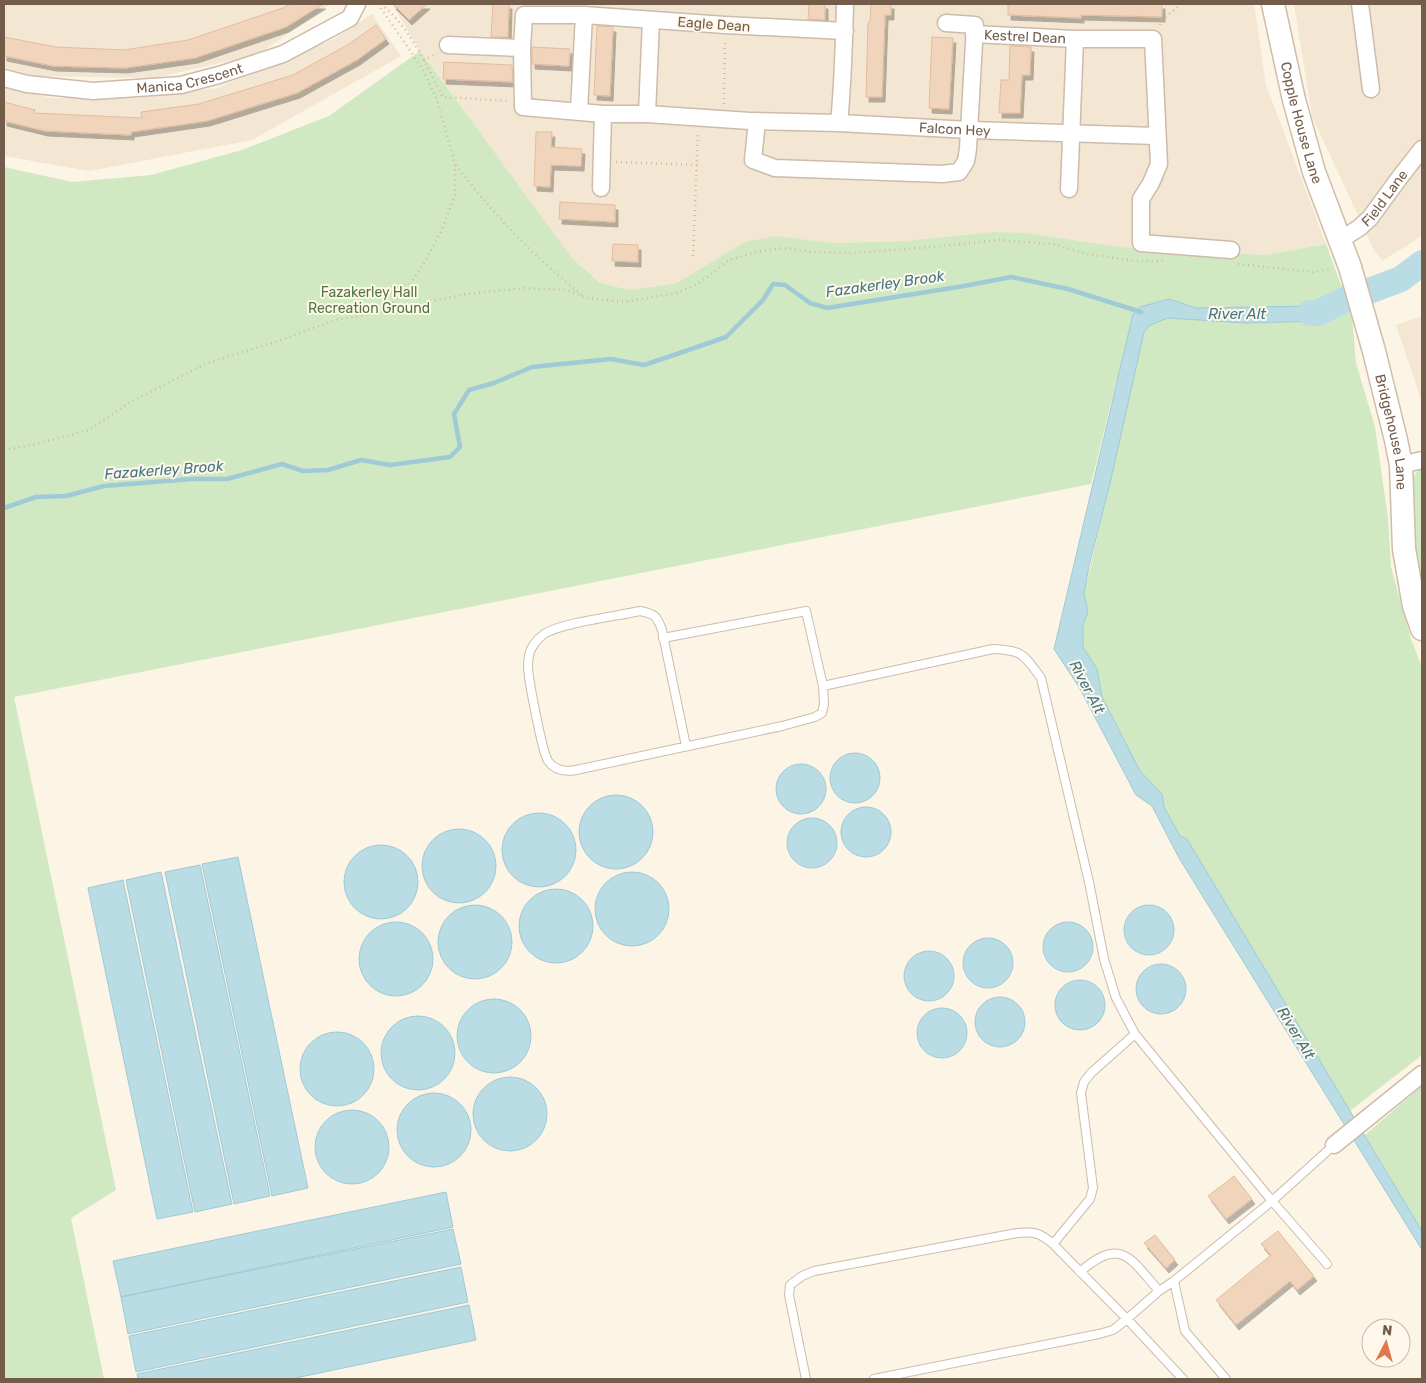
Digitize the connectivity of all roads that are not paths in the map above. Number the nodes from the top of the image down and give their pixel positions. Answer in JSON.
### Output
{"nodes":[{"id":1,"x":357,"y":4,"type":"edge"},
{"id":2,"x":845,"y":4,"type":"edge"},
{"id":3,"x":1273,"y":4,"type":"edge"},
{"id":4,"x":1360,"y":4,"type":"edge"},
{"id":5,"x":584,"y":16,"type":"junction"},
{"id":6,"x":651,"y":20,"type":"junction"},
{"id":7,"x":946,"y":23,"type":"dead end"},
{"id":8,"x":844,"y":30,"type":"junction"},
{"id":9,"x":974,"y":34,"type":"junction"},
{"id":10,"x":1075,"y":39,"type":"junction"},
{"id":11,"x":448,"y":44,"type":"dead end"},
{"id":12,"x":522,"y":48,"type":"junction"},
{"id":13,"x":4,"y":78,"type":"edge"},
{"id":14,"x":1371,"y":89,"type":"dead end"},
{"id":15,"x":523,"y":104,"type":"joint"},
{"id":16,"x":579,"y":112,"type":"junction"},
{"id":17,"x":604,"y":114,"type":"junction"},
{"id":18,"x":647,"y":114,"type":"junction"},
{"id":19,"x":757,"y":121,"type":"junction"},
{"id":20,"x":839,"y":123,"type":"junction"},
{"id":21,"x":970,"y":130,"type":"junction"},
{"id":22,"x":1071,"y":133,"type":"junction"},
{"id":23,"x":1156,"y":136,"type":"junction"},
{"id":24,"x":1422,"y":149,"type":"edge"},
{"id":25,"x":600,"y":188,"type":"dead end"},
{"id":26,"x":1068,"y":189,"type":"dead end"},
{"id":27,"x":1340,"y":240,"type":"junction"},
{"id":28,"x":1234,"y":257,"type":"road end"},
{"id":29,"x":1412,"y":463,"type":"edge"},
{"id":30,"x":1422,"y":629,"type":"edge"},
{"id":31,"x":663,"y":638,"type":"junction"},
{"id":32,"x":823,"y":686,"type":"junction"},
{"id":33,"x":686,"y":746,"type":"junction"},
{"id":34,"x":1135,"y":1034,"type":"junction"},
{"id":35,"x":1422,"y":1074,"type":"edge"},
{"id":36,"x":1334,"y":1146,"type":"joint"},
{"id":37,"x":1272,"y":1201,"type":"junction"},
{"id":38,"x":1053,"y":1244,"type":"junction"},
{"id":39,"x":1327,"y":1264,"type":"dead end"},
{"id":40,"x":1080,"y":1272,"type":"junction"},
{"id":41,"x":1174,"y":1281,"type":"junction"},
{"id":42,"x":1159,"y":1291,"type":"junction"},
{"id":43,"x":1127,"y":1319,"type":"junction"},
{"id":44,"x":806,"y":1379,"type":"edge"},
{"id":45,"x":874,"y":1379,"type":"edge"},
{"id":46,"x":1182,"y":1379,"type":"edge"},
{"id":47,"x":1226,"y":1379,"type":"edge"}],
"edges":[{"from":1,"to":13,"type":"street","name":"Manica Crescent"},
{"from":2,"to":8,"type":"street"},
{"from":3,"to":27,"type":"street","name":"Copple House Lane"},
{"from":4,"to":14,"type":"street"},
{"from":5,"to":6,"type":"street","name":"Eagle Dean"},
{"from":5,"to":12,"type":"street","name":"Eagle Dean"},
{"from":5,"to":16,"type":"street"},
{"from":6,"to":8,"type":"street","name":"Eagle Dean"},
{"from":6,"to":18,"type":"street"},
{"from":7,"to":9,"type":"street"},
{"from":8,"to":20,"type":"street"},
{"from":9,"to":10,"type":"street","name":"Kestrel Dean"},
{"from":9,"to":21,"type":"street"},
{"from":10,"to":22,"type":"street","name":"Kestrel Dean"},
{"from":10,"to":23,"type":"street","name":"Kestrel Dean"},
{"from":11,"to":12,"type":"street"},
{"from":12,"to":15,"type":"street","name":"Eagle Dean"},
{"from":15,"to":16,"type":"street","name":"Falcon Hey"},
{"from":16,"to":17,"type":"street","name":"Falcon Hey"},
{"from":17,"to":18,"type":"street","name":"Falcon Hey"},
{"from":17,"to":25,"type":"street"},
{"from":18,"to":19,"type":"street","name":"Falcon Hey"},
{"from":19,"to":20,"type":"street","name":"Falcon Hey"},
{"from":19,"to":21,"type":"street"},
{"from":20,"to":21,"type":"street","name":"Falcon Hey"},
{"from":21,"to":22,"type":"street","name":"Falcon Hey"},
{"from":22,"to":23,"type":"street","name":"Falcon Hey"},
{"from":22,"to":26,"type":"street"},
{"from":23,"to":28,"type":"street"},
{"from":24,"to":27,"type":"street","name":"Field Lane"},
{"from":27,"to":29,"type":"street","name":"Bridgehouse Lane"},
{"from":29,"to":30,"type":"street","name":"Bridgehouse Lane"},
{"from":31,"to":32,"type":"lane"},
{"from":31,"to":33,"type":"lane"},
{"from":31,"to":33,"type":"lane"},
{"from":32,"to":33,"type":"lane"},
{"from":32,"to":34,"type":"lane"},
{"from":34,"to":37,"type":"lane"},
{"from":34,"to":38,"type":"lane"},
{"from":35,"to":36,"type":"street"},
{"from":36,"to":37,"type":"lane"},
{"from":37,"to":39,"type":"lane"},
{"from":37,"to":41,"type":"lane"},
{"from":38,"to":40,"type":"lane"},
{"from":38,"to":44,"type":"lane"},
{"from":40,"to":42,"type":"lane"},
{"from":40,"to":43,"type":"lane"},
{"from":41,"to":42,"type":"lane"},
{"from":41,"to":47,"type":"lane"},
{"from":42,"to":43,"type":"lane"},
{"from":43,"to":45,"type":"lane"},
{"from":43,"to":46,"type":"lane"}]}
